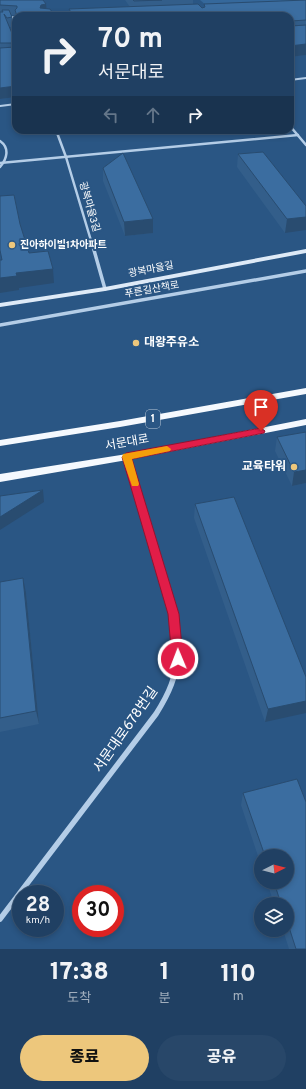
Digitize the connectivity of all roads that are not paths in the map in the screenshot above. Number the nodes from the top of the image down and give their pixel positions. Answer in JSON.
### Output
{"nodes":[{"id":1,"x":0,"y":17,"type":"edge"},
{"id":2,"x":12,"y":17,"type":"edge"},
{"id":3,"x":306,"y":78,"type":"edge"},
{"id":4,"x":294,"y":80,"type":"edge"},
{"id":5,"x":12,"y":104,"type":"edge"},
{"id":6,"x":0,"y":106,"type":"edge"},
{"id":7,"x":294,"y":130,"type":"edge"},
{"id":8,"x":57,"y":134,"type":"edge"},
{"id":9,"x":298,"y":135,"type":"junction"},
{"id":10,"x":0,"y":141,"type":"edge"},
{"id":11,"x":306,"y":145,"type":"edge"},
{"id":12,"x":66,"y":157,"type":"junction"},
{"id":13,"x":0,"y":163,"type":"edge"},
{"id":14,"x":5,"y":163,"type":"junction"},
{"id":15,"x":0,"y":167,"type":"edge"},
{"id":16,"x":306,"y":251,"type":"edge"},
{"id":17,"x":306,"y":271,"type":"edge"},
{"id":18,"x":105,"y":289,"type":"junction"},
{"id":19,"x":0,"y":305,"type":"edge"},
{"id":20,"x":0,"y":325,"type":"edge"},
{"id":21,"x":306,"y":391,"type":"edge"},
{"id":22,"x":306,"y":422,"type":"edge"},
{"id":23,"x":0,"y":443,"type":"edge"},
{"id":24,"x":126,"y":457,"type":"junction"},
{"id":25,"x":0,"y":478,"type":"edge"},
{"id":26,"x":0,"y":919,"type":"edge"}],
"edges":[{"from":1,"to":2,"type":"street"},
{"from":3,"to":4,"type":"street"},
{"from":5,"to":6,"type":"street"},
{"from":7,"to":9,"type":"street"},
{"from":8,"to":12,"type":"street","name":"광복마을3길"},
{"from":9,"to":11,"type":"street"},
{"from":9,"to":12,"type":"street"},
{"from":10,"to":14,"type":"street"},
{"from":12,"to":14,"type":"street"},
{"from":12,"to":18,"type":"street","name":"광복마을3길"},
{"from":13,"to":14,"type":"street"},
{"from":14,"to":15,"type":"street"},
{"from":16,"to":18,"type":"street","name":"광복마을길"},
{"from":17,"to":20,"type":"street","name":"푸른길산책로"},
{"from":18,"to":19,"type":"street","name":"광복마을길"},
{"from":21,"to":23,"type":"main road","name":"서문대로","number":"1"},
{"from":22,"to":24,"type":"main road","name":"서문대로"},
{"from":24,"to":25,"type":"main road","name":"서문대로"},
{"from":24,"to":26,"type":"street","name":"서문대로678번길"}]}
